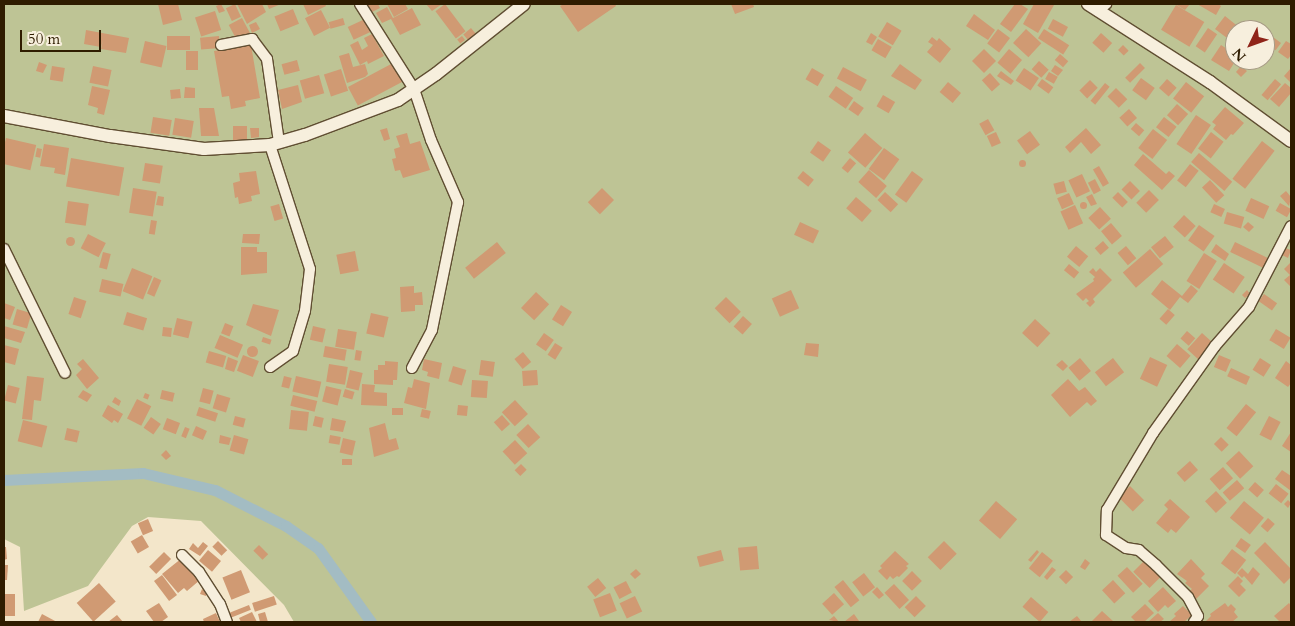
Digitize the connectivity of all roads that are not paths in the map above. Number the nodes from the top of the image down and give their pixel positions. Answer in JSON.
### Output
{"nodes":[{"id":1,"x":360,"y":4,"type":"edge"},
{"id":2,"x":524,"y":4,"type":"edge"},
{"id":3,"x":1097,"y":6,"type":"edge"},
{"id":4,"x":221,"y":46,"type":"dead end"},
{"id":5,"x":414,"y":89,"type":"junction"},
{"id":6,"x":4,"y":116,"type":"edge"},
{"id":7,"x":1291,"y":141,"type":"edge"},
{"id":8,"x":274,"y":143,"type":"junction"},
{"id":9,"x":1291,"y":226,"type":"edge"},
{"id":10,"x":4,"y":248,"type":"edge"},
{"id":11,"x":270,"y":367,"type":"dead end"},
{"id":12,"x":412,"y":368,"type":"dead end"},
{"id":13,"x":65,"y":374,"type":"dead end"},
{"id":14,"x":182,"y":555,"type":"dead end"},
{"id":15,"x":227,"y":622,"type":"edge"},
{"id":16,"x":1194,"y":622,"type":"edge"}],
"edges":[{"from":1,"to":5,"type":"street"},
{"from":2,"to":5,"type":"street"},
{"from":3,"to":7,"type":"street"},
{"from":4,"to":8,"type":"street"},
{"from":5,"to":8,"type":"street"},
{"from":5,"to":12,"type":"street"},
{"from":6,"to":8,"type":"street"},
{"from":8,"to":11,"type":"street"},
{"from":9,"to":16,"type":"street"},
{"from":10,"to":13,"type":"street"},
{"from":14,"to":15,"type":"street"}]}
